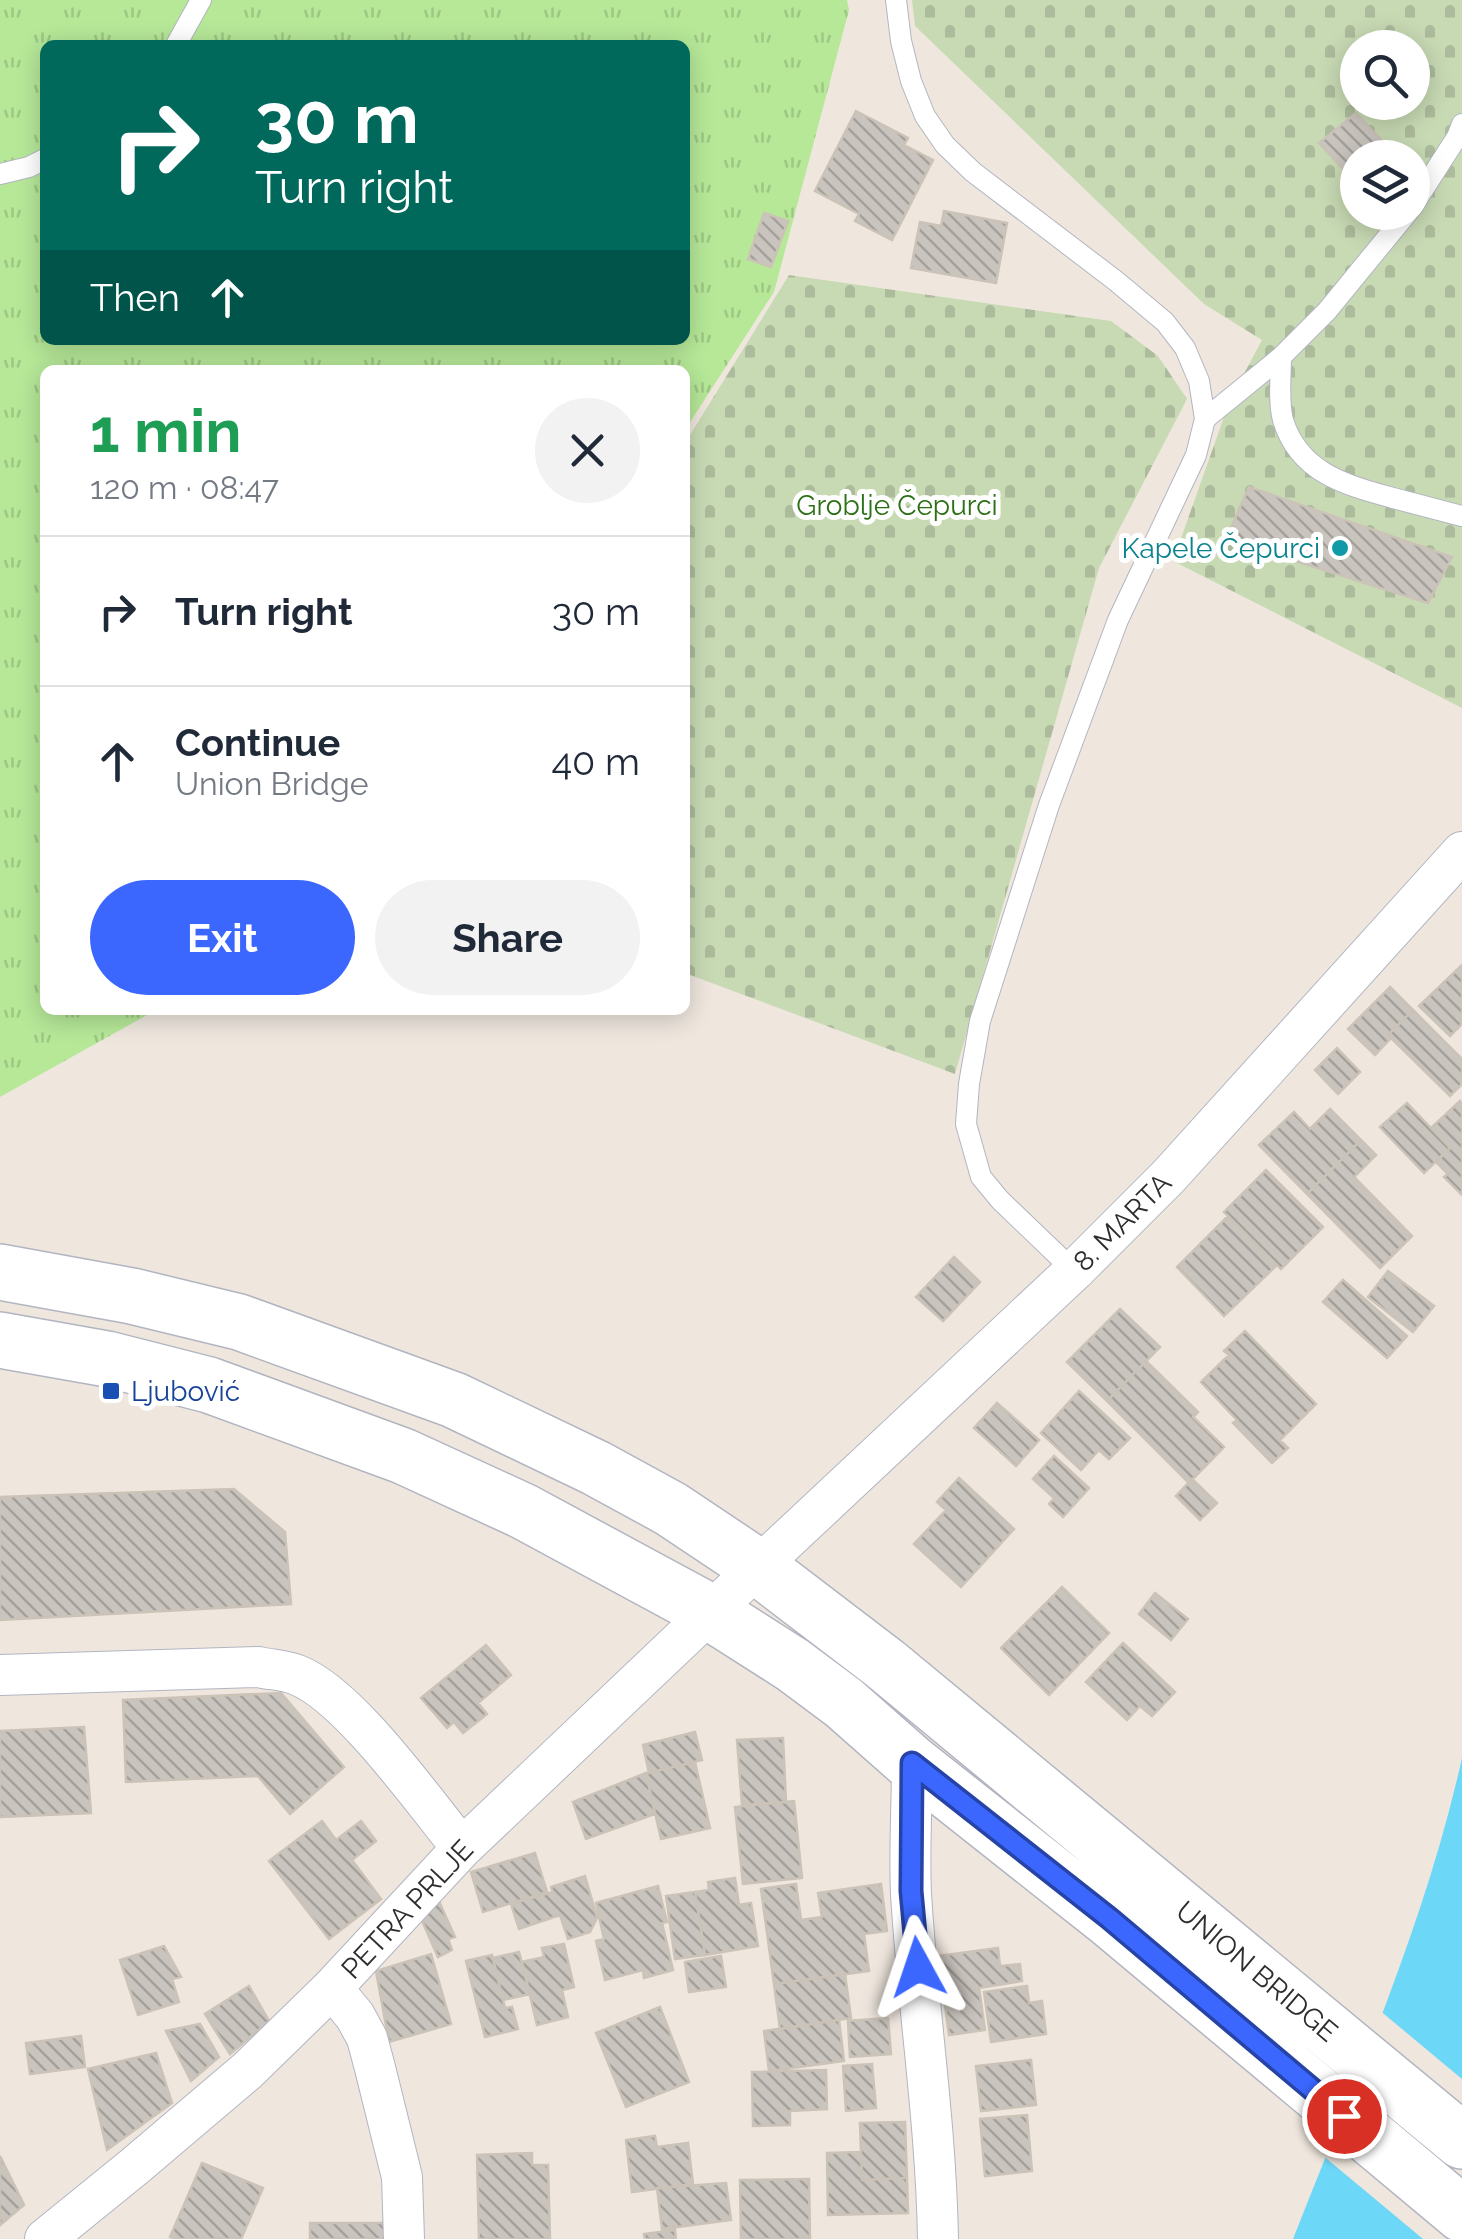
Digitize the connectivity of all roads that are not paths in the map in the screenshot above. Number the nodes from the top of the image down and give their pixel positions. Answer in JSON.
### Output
{"nodes":[{"id":1,"x":201,"y":0,"type":"edge"},
{"id":2,"x":896,"y":0,"type":"edge"},
{"id":3,"x":179,"y":40,"type":"edge"},
{"id":4,"x":1462,"y":124,"type":"edge"},
{"id":5,"x":40,"y":162,"type":"edge"},
{"id":6,"x":0,"y":174,"type":"edge"},
{"id":7,"x":1430,"y":179,"type":"edge"},
{"id":8,"x":1394,"y":230,"type":"edge"},
{"id":9,"x":1281,"y":357,"type":"junction"},
{"id":10,"x":1205,"y":420,"type":"junction"},
{"id":11,"x":1462,"y":516,"type":"edge"},
{"id":12,"x":1462,"y":852,"type":"edge"},
{"id":13,"x":0,"y":1272,"type":"edge"},
{"id":14,"x":1074,"y":1272,"type":"junction"},
{"id":15,"x":0,"y":1340,"type":"edge"},
{"id":16,"x":758,"y":1567,"type":"junction"},
{"id":17,"x":710,"y":1612,"type":"junction"},
{"id":18,"x":0,"y":1675,"type":"edge"},
{"id":19,"x":912,"y":1763,"type":"junction"},
{"id":20,"x":462,"y":1848,"type":"junction"},
{"id":21,"x":1126,"y":1898,"type":"junction"},
{"id":22,"x":332,"y":1988,"type":"junction"},
{"id":23,"x":1462,"y":2141,"type":"edge"},
{"id":24,"x":1462,"y":2214,"type":"edge"},
{"id":25,"x":45,"y":2239,"type":"edge"},
{"id":26,"x":404,"y":2239,"type":"edge"},
{"id":27,"x":938,"y":2239,"type":"edge"}],
"edges":[{"from":1,"to":3,"type":"lane"},
{"from":2,"to":10,"type":"lane"},
{"from":4,"to":7,"type":"lane"},
{"from":5,"to":6,"type":"lane"},
{"from":8,"to":9,"type":"lane"},
{"from":9,"to":10,"type":"lane"},
{"from":9,"to":11,"type":"lane"},
{"from":10,"to":14,"type":"lane"},
{"from":12,"to":14,"type":"street","name":"8. MARTA"},
{"from":13,"to":16,"type":"main road"},
{"from":14,"to":16,"type":"street","name":"8. MARTA"},
{"from":15,"to":17,"type":"main road"},
{"from":16,"to":17,"type":"street","name":"PETRA PRLJE"},
{"from":16,"to":21,"type":"main road"},
{"from":17,"to":19,"type":"main road"},
{"from":17,"to":20,"type":"street","name":"PETRA PRLJE"},
{"from":18,"to":20,"type":"street"},
{"from":19,"to":21,"type":"main road"},
{"from":19,"to":27,"type":"street"},
{"from":20,"to":22,"type":"street","name":"PETRA PRLJE"},
{"from":21,"to":23,"type":"main road","name":"UNION BRIDGE"},
{"from":21,"to":24,"type":"main road","name":"UNION BRIDGE"},
{"from":22,"to":25,"type":"street","name":"PETRA PRLJE"},
{"from":22,"to":26,"type":"street"}]}
